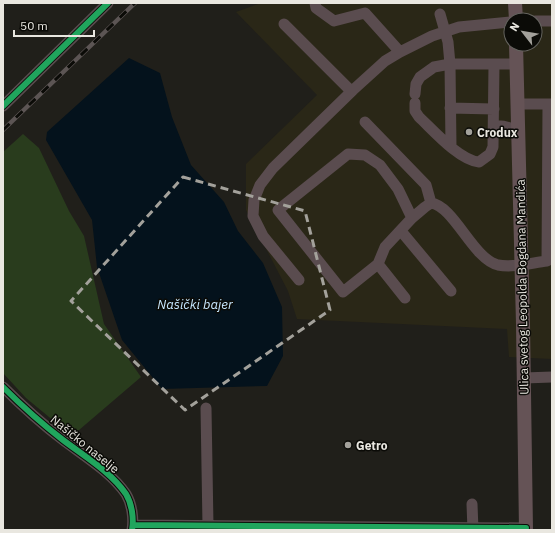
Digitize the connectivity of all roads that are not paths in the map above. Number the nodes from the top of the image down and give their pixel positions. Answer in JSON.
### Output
{"nodes":[{"id":1,"x":108,"y":3,"type":"edge"},
{"id":2,"x":315,"y":3,"type":"edge"},
{"id":3,"x":440,"y":14,"type":"dead end"},
{"id":4,"x":503,"y":22,"type":"edge"},
{"id":5,"x":284,"y":24,"type":"dead end"},
{"id":6,"x":446,"y":31,"type":"junction"},
{"id":7,"x":400,"y":52,"type":"junction"},
{"id":8,"x":516,"y":52,"type":"edge"},
{"id":9,"x":450,"y":64,"type":"junction"},
{"id":10,"x":494,"y":64,"type":"junction"},
{"id":11,"x":517,"y":64,"type":"junction"},
{"id":12,"x":351,"y":91,"type":"junction"},
{"id":13,"x":518,"y":104,"type":"junction"},
{"id":14,"x":550,"y":104,"type":"edge"},
{"id":15,"x":3,"y":106,"type":"edge"},
{"id":16,"x":450,"y":108,"type":"junction"},
{"id":17,"x":494,"y":109,"type":"junction"},
{"id":18,"x":366,"y":122,"type":"dead end"},
{"id":19,"x":494,"y":126,"type":"junction"},
{"id":20,"x":518,"y":133,"type":"junction"},
{"id":21,"x":451,"y":147,"type":"junction"},
{"id":22,"x":550,"y":187,"type":"edge"},
{"id":23,"x":431,"y":203,"type":"junction"},
{"id":24,"x":412,"y":218,"type":"junction"},
{"id":25,"x":401,"y":231,"type":"junction"},
{"id":26,"x":378,"y":264,"type":"junction"},
{"id":27,"x":522,"y":264,"type":"junction"},
{"id":28,"x":299,"y":280,"type":"dead end"},
{"id":29,"x":451,"y":292,"type":"dead end"},
{"id":30,"x":405,"y":298,"type":"dead end"},
{"id":31,"x":552,"y":377,"type":"edge"},
{"id":32,"x":524,"y":378,"type":"junction"},
{"id":33,"x":3,"y":387,"type":"edge"},
{"id":34,"x":206,"y":408,"type":"dead end"},
{"id":35,"x":472,"y":504,"type":"dead end"},
{"id":36,"x":208,"y":526,"type":"junction"},
{"id":37,"x":133,"y":528,"type":"edge"},
{"id":38,"x":388,"y":529,"type":"edge"},
{"id":39,"x":473,"y":529,"type":"edge"},
{"id":40,"x":526,"y":529,"type":"edge"}],
"edges":[{"from":1,"to":15,"type":"street"},
{"from":2,"to":7,"type":"street"},
{"from":3,"to":6,"type":"street"},
{"from":4,"to":6,"type":"street"},
{"from":5,"to":12,"type":"street"},
{"from":6,"to":7,"type":"street"},
{"from":6,"to":9,"type":"street"},
{"from":7,"to":12,"type":"street"},
{"from":8,"to":11,"type":"main road","name":"Ulica svetog Leopolda Bogdana Mandića"},
{"from":9,"to":10,"type":"street"},
{"from":9,"to":16,"type":"street"},
{"from":9,"to":21,"type":"street"},
{"from":10,"to":11,"type":"street"},
{"from":10,"to":17,"type":"street"},
{"from":11,"to":13,"type":"main road","name":"Ulica svetog Leopolda Bogdana Mandića"},
{"from":12,"to":28,"type":"street"},
{"from":13,"to":14,"type":"street"},
{"from":13,"to":20,"type":"main road","name":"Ulica svetog Leopolda Bogdana Mandića"},
{"from":14,"to":22,"type":"street"},
{"from":16,"to":17,"type":"street"},
{"from":16,"to":21,"type":"street"},
{"from":17,"to":19,"type":"street"},
{"from":18,"to":23,"type":"street"},
{"from":19,"to":20,"type":"street"},
{"from":19,"to":21,"type":"street"},
{"from":20,"to":27,"type":"main road","name":"Ulica svetog Leopolda Bogdana Mandića"},
{"from":22,"to":27,"type":"street"},
{"from":23,"to":24,"type":"street"},
{"from":23,"to":27,"type":"street"},
{"from":24,"to":25,"type":"street"},
{"from":24,"to":26,"type":"street"},
{"from":25,"to":26,"type":"street"},
{"from":25,"to":29,"type":"street"},
{"from":26,"to":30,"type":"street"},
{"from":27,"to":32,"type":"main road","name":"Ulica svetog Leopolda Bogdana Mandića"},
{"from":31,"to":32,"type":"street"},
{"from":32,"to":40,"type":"main road","name":"Ulica svetog Leopolda Bogdana Mandića"},
{"from":33,"to":37,"type":"street","name":"Našičko naselje"},
{"from":34,"to":36,"type":"street"},
{"from":35,"to":39,"type":"street"},
{"from":36,"to":37,"type":"street"},
{"from":36,"to":38,"type":"street"},
{"from":38,"to":39,"type":"street"},
{"from":39,"to":40,"type":"street"}]}
